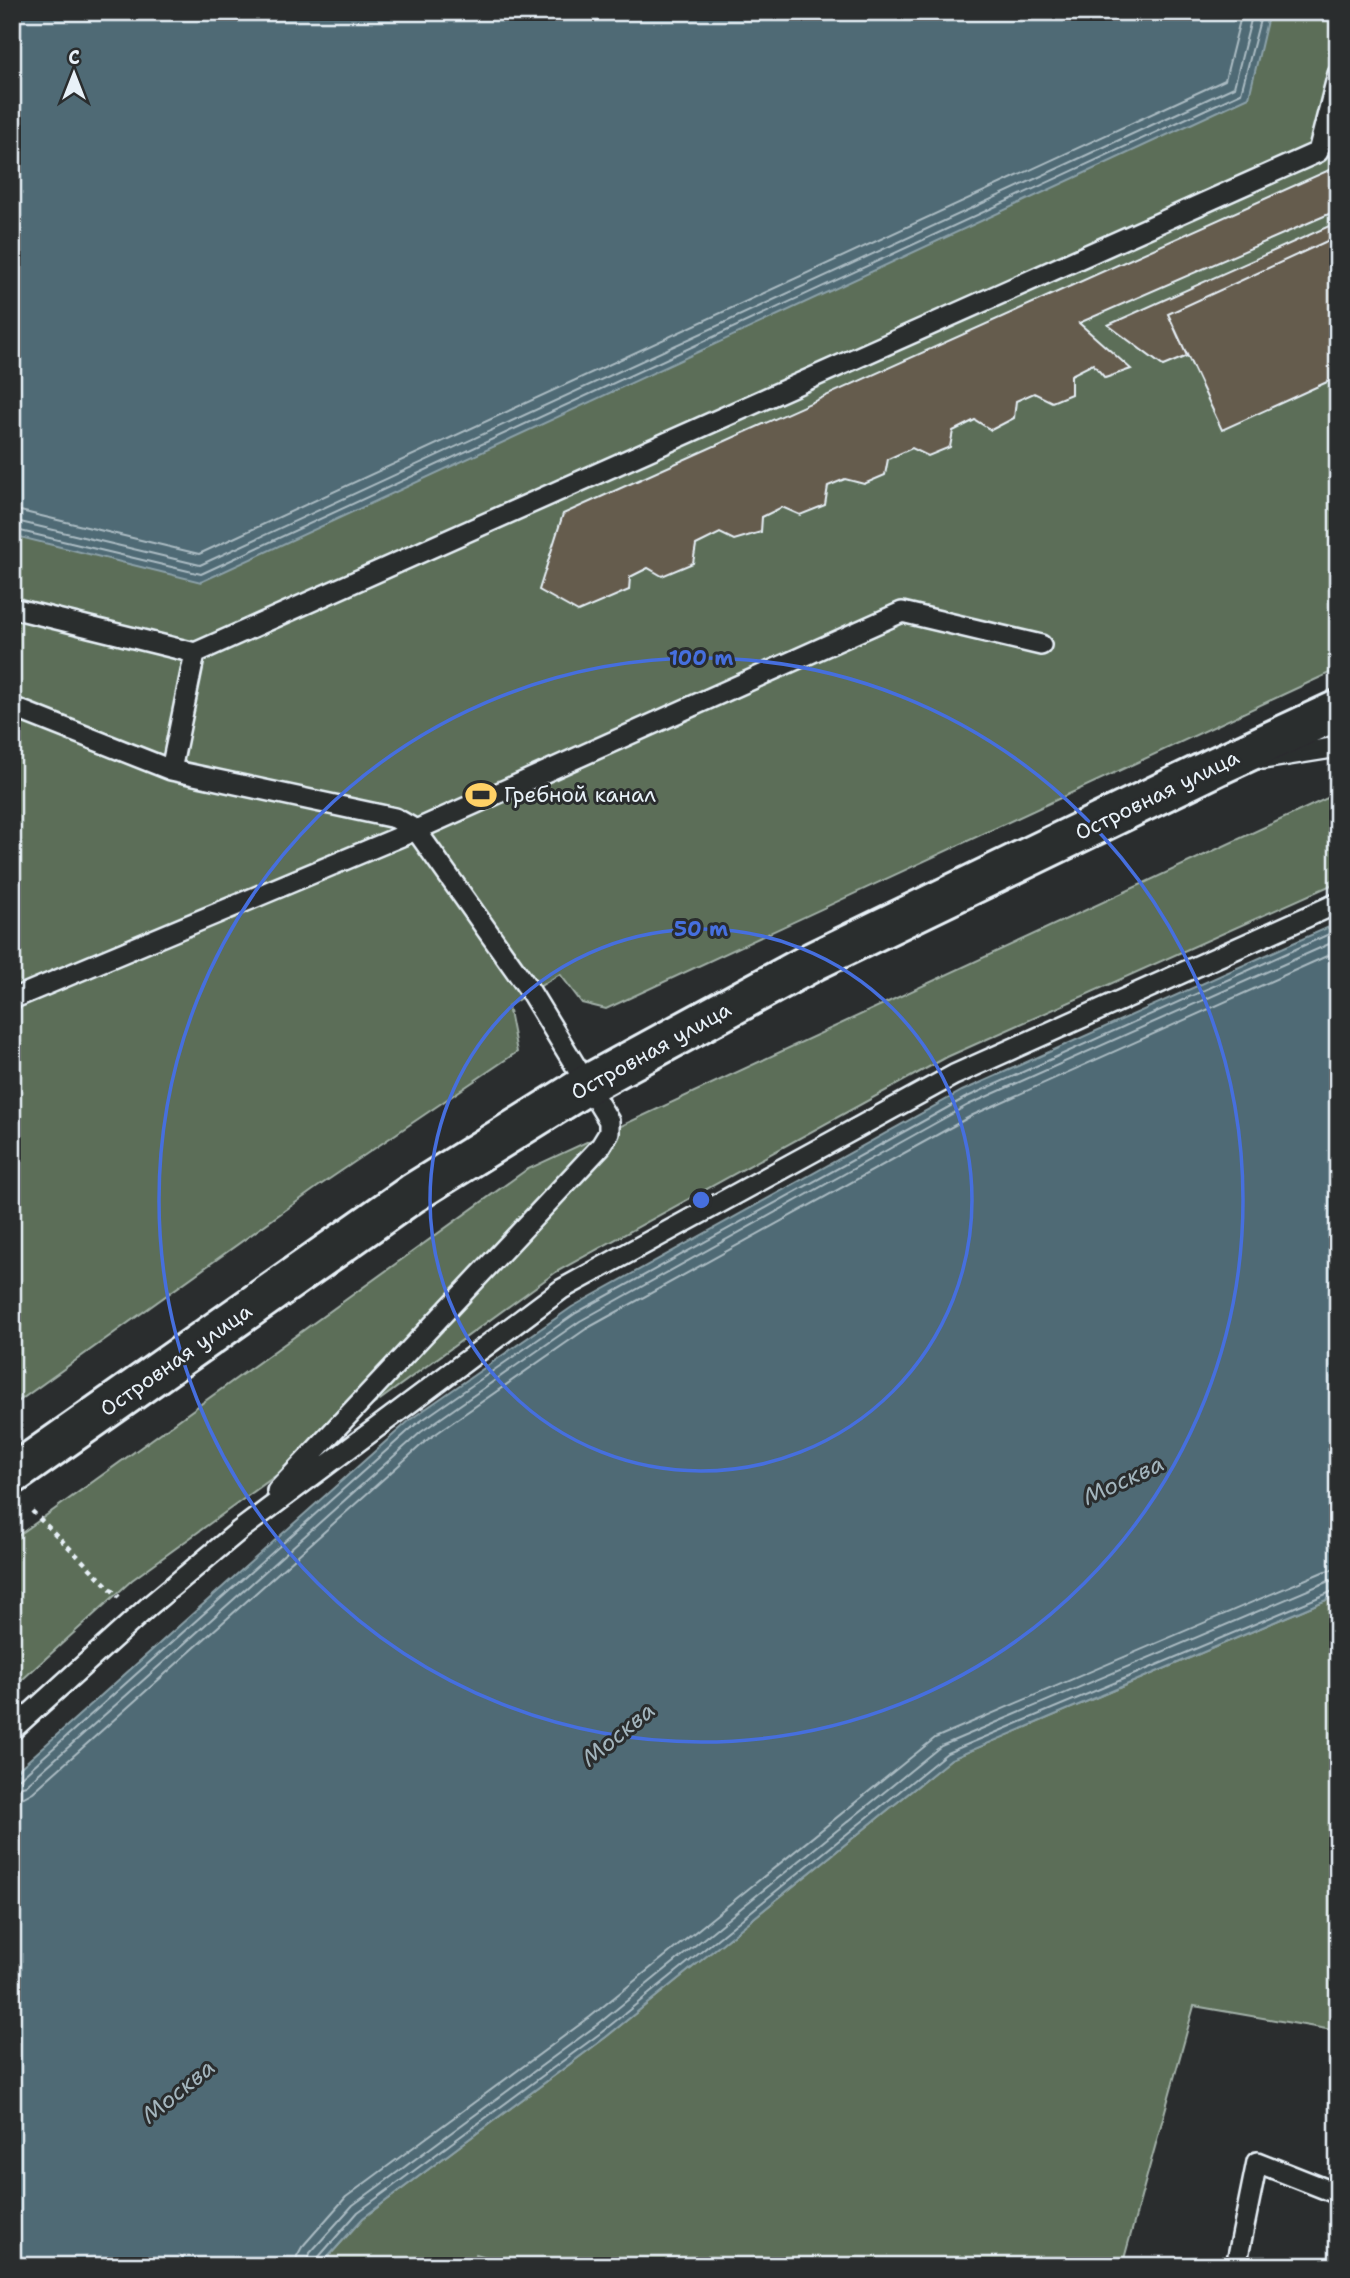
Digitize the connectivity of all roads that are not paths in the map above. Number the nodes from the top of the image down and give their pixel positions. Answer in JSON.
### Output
{"nodes":[{"id":1,"x":1338,"y":74,"type":"edge"},
{"id":2,"x":12,"y":608,"type":"edge"},
{"id":3,"x":1041,"y":645,"type":"dead end"},
{"id":4,"x":195,"y":653,"type":"junction"},
{"id":5,"x":12,"y":706,"type":"edge"},
{"id":6,"x":1338,"y":710,"type":"edge"},
{"id":7,"x":1338,"y":747,"type":"edge"},
{"id":8,"x":1217,"y":766,"type":"junction"},
{"id":9,"x":171,"y":770,"type":"junction"},
{"id":10,"x":416,"y":830,"type":"junction"},
{"id":11,"x":1338,"y":903,"type":"edge"},
{"id":12,"x":12,"y":999,"type":"edge"},
{"id":13,"x":589,"y":1084,"type":"junction"},
{"id":14,"x":12,"y":1475,"type":"edge"},
{"id":15,"x":240,"y":1530,"type":"junction"},
{"id":16,"x":12,"y":1730,"type":"edge"},
{"id":17,"x":1338,"y":2194,"type":"edge"},
{"id":18,"x":1236,"y":2266,"type":"edge"}],
"edges":[{"from":1,"to":4,"type":"lane"},
{"from":2,"to":4,"type":"lane"},
{"from":3,"to":10,"type":"lane"},
{"from":4,"to":9,"type":"lane"},
{"from":5,"to":9,"type":"lane"},
{"from":6,"to":8,"type":"street","name":"Островная улица"},
{"from":7,"to":8,"type":"lane"},
{"from":8,"to":13,"type":"street","name":"Островная улица"},
{"from":9,"to":10,"type":"lane"},
{"from":10,"to":12,"type":"lane"},
{"from":10,"to":13,"type":"lane"},
{"from":11,"to":15,"type":"lane"},
{"from":13,"to":14,"type":"street","name":"Островная улица"},
{"from":13,"to":15,"type":"lane"},
{"from":15,"to":16,"type":"lane"},
{"from":17,"to":18,"type":"lane"}]}
